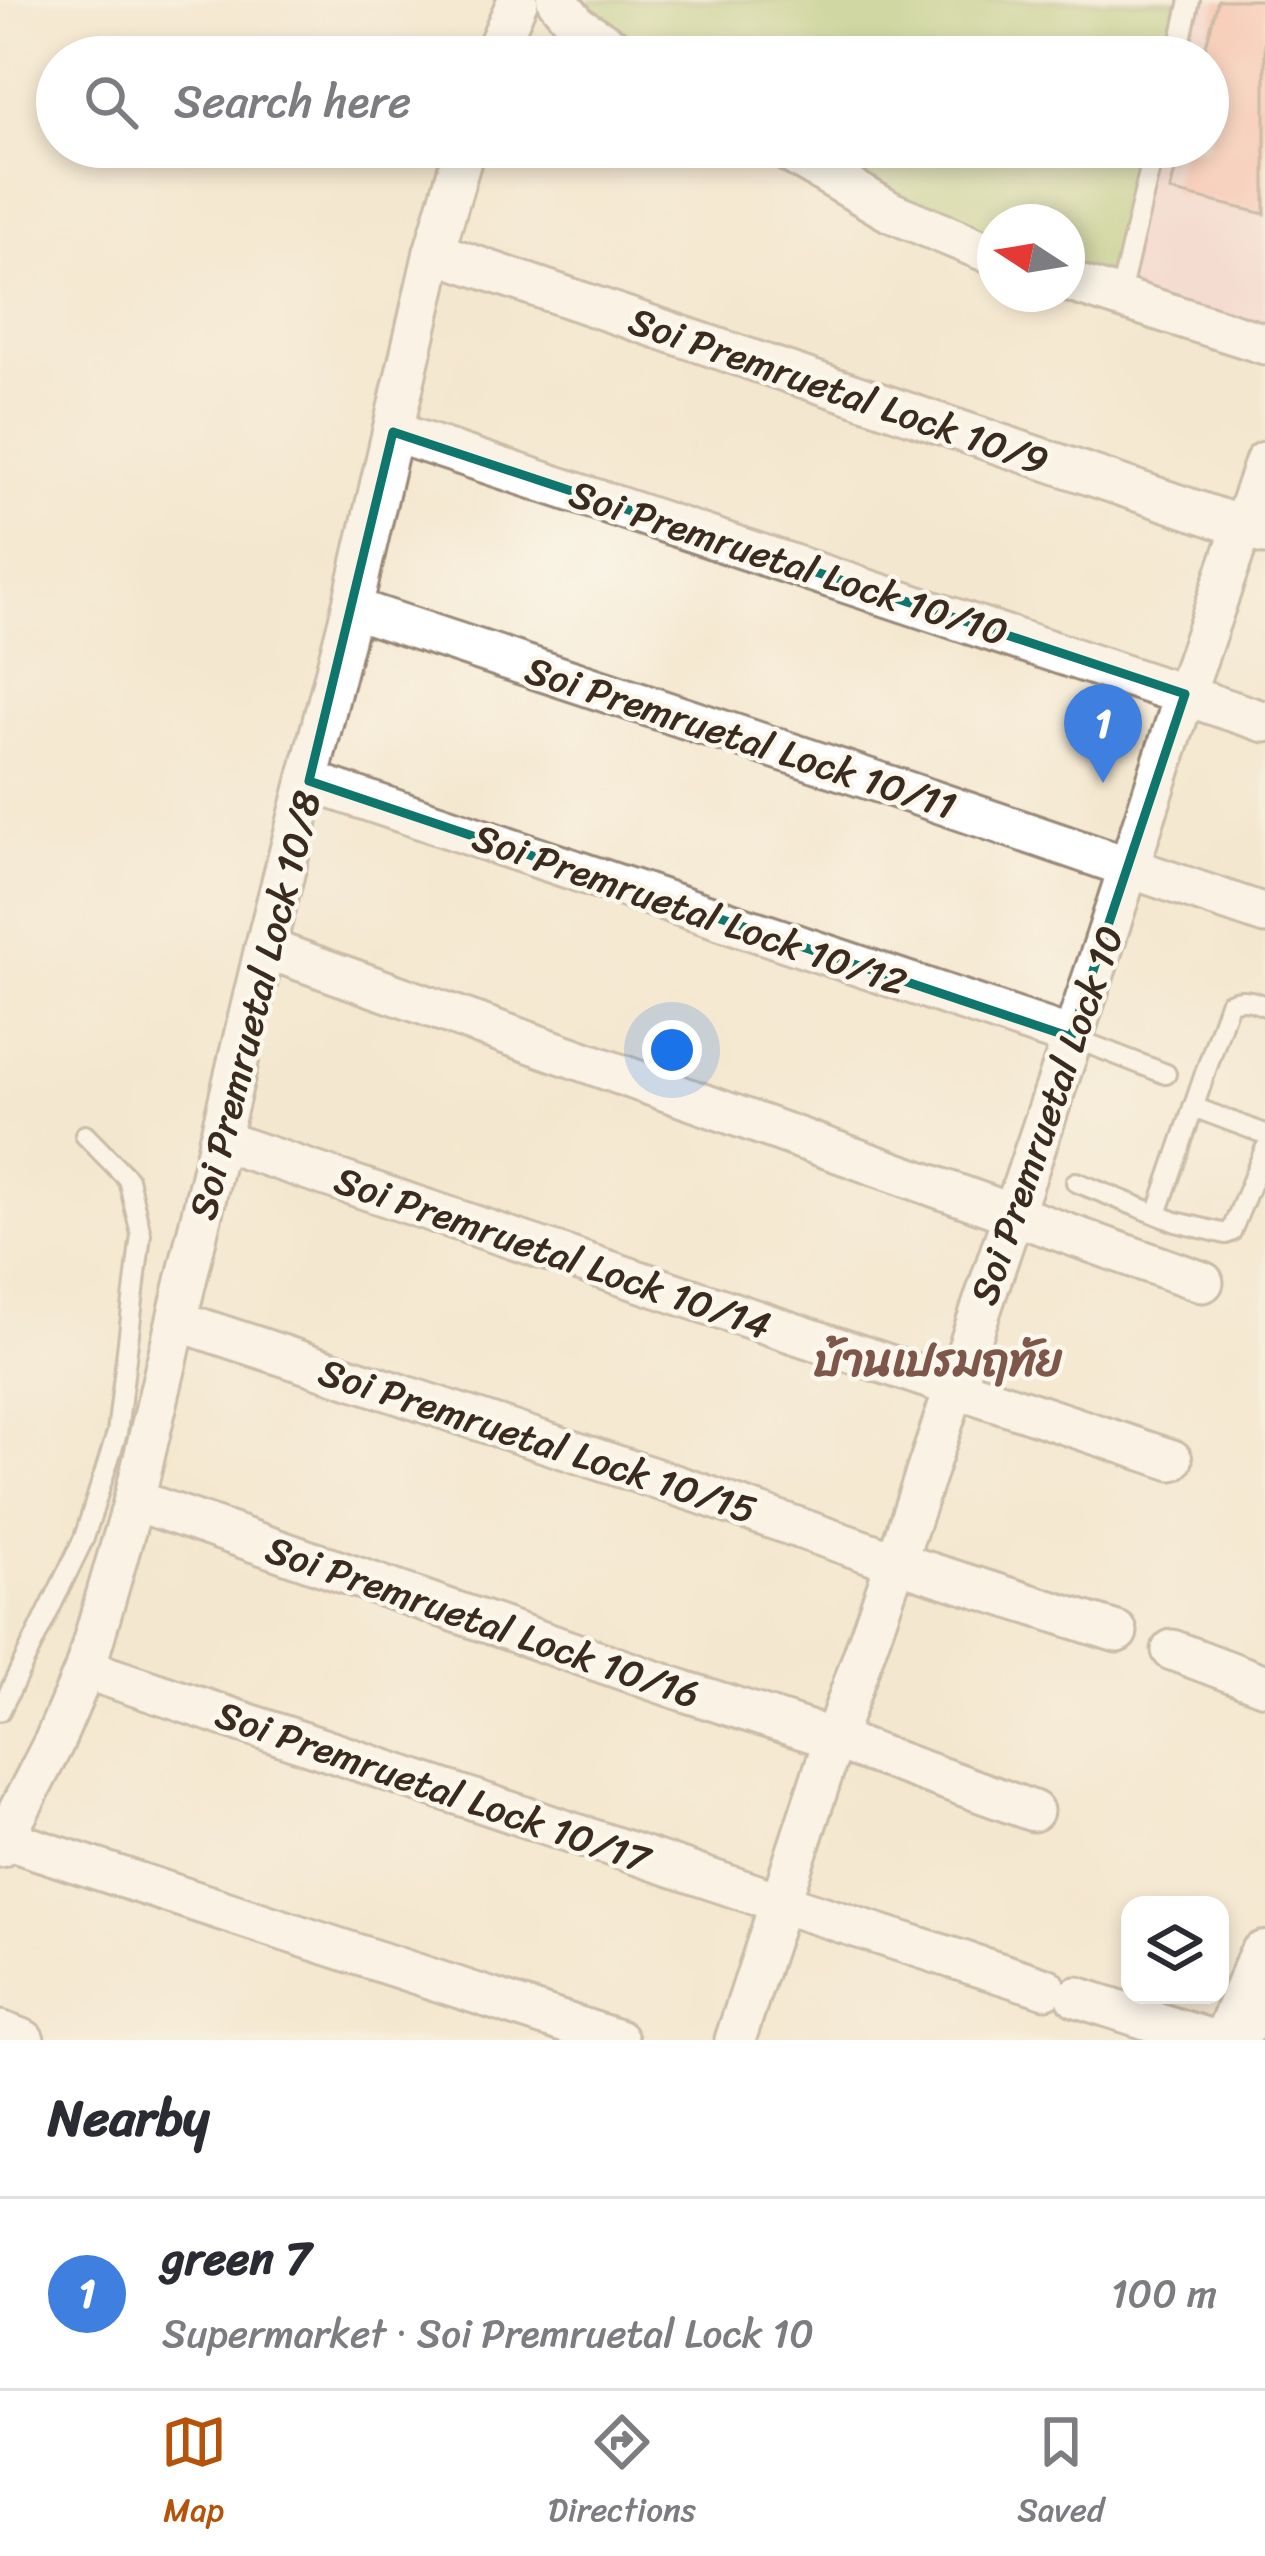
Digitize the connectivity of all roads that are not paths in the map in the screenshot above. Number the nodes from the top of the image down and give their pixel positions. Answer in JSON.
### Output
{"nodes":[{"id":1,"x":518,"y":0,"type":"edge"},
{"id":2,"x":557,"y":0,"type":"edge"},
{"id":3,"x":1190,"y":0,"type":"edge"},
{"id":4,"x":503,"y":36,"type":"edge"},
{"id":5,"x":593,"y":36,"type":"edge"},
{"id":6,"x":1182,"y":36,"type":"edge"},
{"id":7,"x":459,"y":168,"type":"edge"},
{"id":8,"x":816,"y":168,"type":"edge"},
{"id":9,"x":1150,"y":168,"type":"edge"},
{"id":10,"x":977,"y":248,"type":"edge"},
{"id":11,"x":434,"y":252,"type":"junction"},
{"id":12,"x":1085,"y":287,"type":"edge"},
{"id":13,"x":1119,"y":298,"type":"junction"},
{"id":14,"x":1265,"y":344,"type":"edge"},
{"id":15,"x":393,"y":432,"type":"junction"},
{"id":16,"x":1265,"y":462,"type":"edge"},
{"id":17,"x":1254,"y":530,"type":"edge"},
{"id":18,"x":352,"y":608,"type":"junction"},
{"id":19,"x":1185,"y":694,"type":"junction"},
{"id":20,"x":1265,"y":722,"type":"edge"},
{"id":21,"x":309,"y":781,"type":"junction"},
{"id":22,"x":1130,"y":867,"type":"junction"},
{"id":23,"x":1265,"y":914,"type":"edge"},
{"id":24,"x":266,"y":948,"type":"junction"},
{"id":25,"x":1265,"y":1006,"type":"edge"},
{"id":26,"x":1071,"y":1037,"type":"junction"},
{"id":27,"x":1166,"y":1074,"type":"dead end"},
{"id":28,"x":1193,"y":1106,"type":"junction"},
{"id":29,"x":1265,"y":1134,"type":"edge"},
{"id":30,"x":85,"y":1136,"type":"dead end"},
{"id":31,"x":219,"y":1139,"type":"junction"},
{"id":32,"x":1265,"y":1149,"type":"edge"},
{"id":33,"x":1076,"y":1182,"type":"dead end"},
{"id":34,"x":1012,"y":1214,"type":"junction"},
{"id":35,"x":1157,"y":1214,"type":"junction"},
{"id":36,"x":1203,"y":1282,"type":"dead end"},
{"id":37,"x":178,"y":1321,"type":"junction"},
{"id":38,"x":955,"y":1388,"type":"junction"},
{"id":39,"x":1172,"y":1460,"type":"dead end"},
{"id":40,"x":134,"y":1500,"type":"junction"},
{"id":41,"x":896,"y":1562,"type":"junction"},
{"id":42,"x":1117,"y":1632,"type":"dead end"},
{"id":43,"x":1172,"y":1650,"type":"dead end"},
{"id":44,"x":86,"y":1669,"type":"junction"},
{"id":45,"x":1265,"y":1684,"type":"edge"},
{"id":46,"x":0,"y":1711,"type":"edge"},
{"id":47,"x":833,"y":1739,"type":"junction"},
{"id":48,"x":1033,"y":1811,"type":"dead end"},
{"id":49,"x":3,"y":1843,"type":"edge"},
{"id":50,"x":781,"y":1903,"type":"junction"},
{"id":51,"x":1265,"y":1959,"type":"edge"},
{"id":52,"x":0,"y":2031,"type":"edge"},
{"id":53,"x":24,"y":2040,"type":"edge"},
{"id":54,"x":618,"y":2040,"type":"edge"},
{"id":55,"x":735,"y":2040,"type":"edge"},
{"id":56,"x":1212,"y":2040,"type":"edge"},
{"id":57,"x":1231,"y":2040,"type":"edge"}],
"edges":[{"from":1,"to":4,"type":"street"},
{"from":2,"to":5,"type":"street"},
{"from":3,"to":6,"type":"lane"},
{"from":7,"to":11,"type":"street","name":"Soi Premruetal Lock 10/8"},
{"from":8,"to":10,"type":"street"},
{"from":9,"to":13,"type":"lane"},
{"from":11,"to":15,"type":"street","name":"Soi Premruetal Lock 10/8"},
{"from":11,"to":17,"type":"street","name":"Soi Premruetal Lock 10/9"},
{"from":12,"to":13,"type":"street"},
{"from":13,"to":14,"type":"street"},
{"from":15,"to":18,"type":"street","name":"Soi Premruetal Lock 10/8"},
{"from":15,"to":19,"type":"street","name":"Soi Premruetal Lock 10/10"},
{"from":16,"to":17,"type":"street","name":"Soi Premruetal Lock 10"},
{"from":17,"to":19,"type":"street","name":"Soi Premruetal Lock 10"},
{"from":18,"to":21,"type":"street","name":"Soi Premruetal Lock 10/8"},
{"from":18,"to":22,"type":"street","name":"Soi Premruetal Lock 10/11"},
{"from":19,"to":20,"type":"street","name":"Soi Premruetal Lock 10/10"},
{"from":19,"to":22,"type":"street","name":"Soi Premruetal Lock 10"},
{"from":21,"to":24,"type":"street","name":"Soi Premruetal Lock 10/8"},
{"from":21,"to":26,"type":"street","name":"Soi Premruetal Lock 10/12"},
{"from":22,"to":23,"type":"street","name":"Soi Premruetal Lock 10/11"},
{"from":22,"to":26,"type":"street","name":"Soi Premruetal Lock 10"},
{"from":24,"to":31,"type":"street","name":"Soi Premruetal Lock 10/8"},
{"from":24,"to":34,"type":"street"},
{"from":25,"to":28,"type":"lane"},
{"from":26,"to":27,"type":"lane"},
{"from":26,"to":34,"type":"street","name":"Soi Premruetal Lock 10"},
{"from":28,"to":29,"type":"lane"},
{"from":28,"to":35,"type":"lane"},
{"from":30,"to":46,"type":"lane"},
{"from":31,"to":37,"type":"street","name":"Soi Premruetal Lock 10/8"},
{"from":31,"to":38,"type":"street","name":"Soi Premruetal Lock 10/14"},
{"from":32,"to":35,"type":"lane"},
{"from":33,"to":35,"type":"lane"},
{"from":34,"to":36,"type":"street"},
{"from":34,"to":38,"type":"street","name":"Soi Premruetal Lock 10"},
{"from":37,"to":40,"type":"street","name":"Soi Premruetal Lock 10/8"},
{"from":37,"to":41,"type":"street","name":"Soi Premruetal Lock 10/15"},
{"from":38,"to":39,"type":"street","name":"Soi Premruetal Lock 10/14"},
{"from":38,"to":41,"type":"street","name":"Soi Premruetal Lock 10"},
{"from":40,"to":44,"type":"street","name":"Soi Premruetal Lock 10/8"},
{"from":40,"to":47,"type":"street","name":"Soi Premruetal Lock 10/16"},
{"from":41,"to":42,"type":"street","name":"Soi Premruetal Lock 10/15"},
{"from":41,"to":47,"type":"street","name":"Soi Premruetal Lock 10"},
{"from":43,"to":45,"type":"street"},
{"from":44,"to":49,"type":"street","name":"Soi Premruetal Lock 10/8"},
{"from":44,"to":50,"type":"street","name":"Soi Premruetal Lock 10/17"},
{"from":47,"to":48,"type":"street","name":"Soi Premruetal Lock 10/16"},
{"from":47,"to":50,"type":"street","name":"Soi Premruetal Lock 10"},
{"from":49,"to":54,"type":"street"},
{"from":50,"to":55,"type":"street","name":"Soi Premruetal Lock 10"},
{"from":50,"to":56,"type":"street","name":"Soi Premruetal Lock 10/17"},
{"from":51,"to":57,"type":"main road"},
{"from":52,"to":53,"type":"street"}]}
